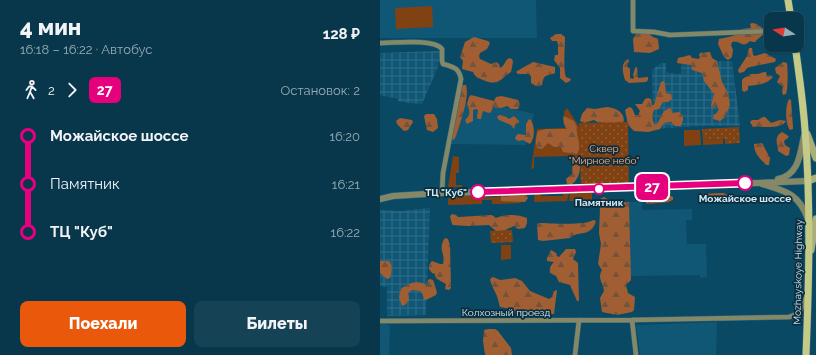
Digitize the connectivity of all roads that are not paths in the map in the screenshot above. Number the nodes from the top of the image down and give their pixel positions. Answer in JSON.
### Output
{"nodes":[{"id":1,"x":633,"y":0,"type":"edge"},
{"id":2,"x":788,"y":0,"type":"edge"},
{"id":3,"x":790,"y":12,"type":"edge"},
{"id":4,"x":764,"y":31,"type":"edge"},
{"id":5,"x":380,"y":43,"type":"edge"},
{"id":6,"x":796,"y":52,"type":"edge"},
{"id":7,"x":805,"y":130,"type":"junction"},
{"id":8,"x":816,"y":158,"type":"edge"},
{"id":9,"x":816,"y":178,"type":"edge"},
{"id":10,"x":808,"y":181,"type":"junction"},
{"id":11,"x":816,"y":181,"type":"edge"},
{"id":12,"x":757,"y":183,"type":"junction"},
{"id":13,"x":442,"y":193,"type":"junction"},
{"id":14,"x":380,"y":200,"type":"edge"},
{"id":15,"x":813,"y":221,"type":"edge"},
{"id":16,"x":809,"y":292,"type":"junction"},
{"id":17,"x":579,"y":320,"type":"junction"},
{"id":18,"x":632,"y":320,"type":"junction"},
{"id":19,"x":380,"y":321,"type":"edge"},
{"id":20,"x":574,"y":355,"type":"edge"},
{"id":21,"x":636,"y":355,"type":"edge"},
{"id":22,"x":806,"y":355,"type":"edge"}],
"edges":[{"from":1,"to":4,"type":"street"},
{"from":2,"to":3,"type":"main road"},
{"from":5,"to":13,"type":"street"},
{"from":6,"to":7,"type":"main road","name":"Mozhayskoye Highway"},
{"from":7,"to":8,"type":"main road"},
{"from":7,"to":10,"type":"main road","name":"Mozhayskoye Highway"},
{"from":7,"to":12,"type":"street"},
{"from":9,"to":10,"type":"main road"},
{"from":10,"to":11,"type":"main road"},
{"from":10,"to":12,"type":"street"},
{"from":10,"to":15,"type":"main road","name":"Mozhayskoye Highway"},
{"from":12,"to":13,"type":"street"},
{"from":12,"to":15,"type":"street"},
{"from":13,"to":14,"type":"street"},
{"from":15,"to":16,"type":"main road","name":"Mozhayskoye Highway"},
{"from":16,"to":18,"type":"street","name":"Колхозный проезд"},
{"from":16,"to":22,"type":"main road","name":"Mozhayskoye Highway"},
{"from":17,"to":18,"type":"street","name":"Колхозный проезд"},
{"from":17,"to":19,"type":"street","name":"Колхозный проезд"},
{"from":17,"to":20,"type":"street"},
{"from":18,"to":21,"type":"street"}]}
